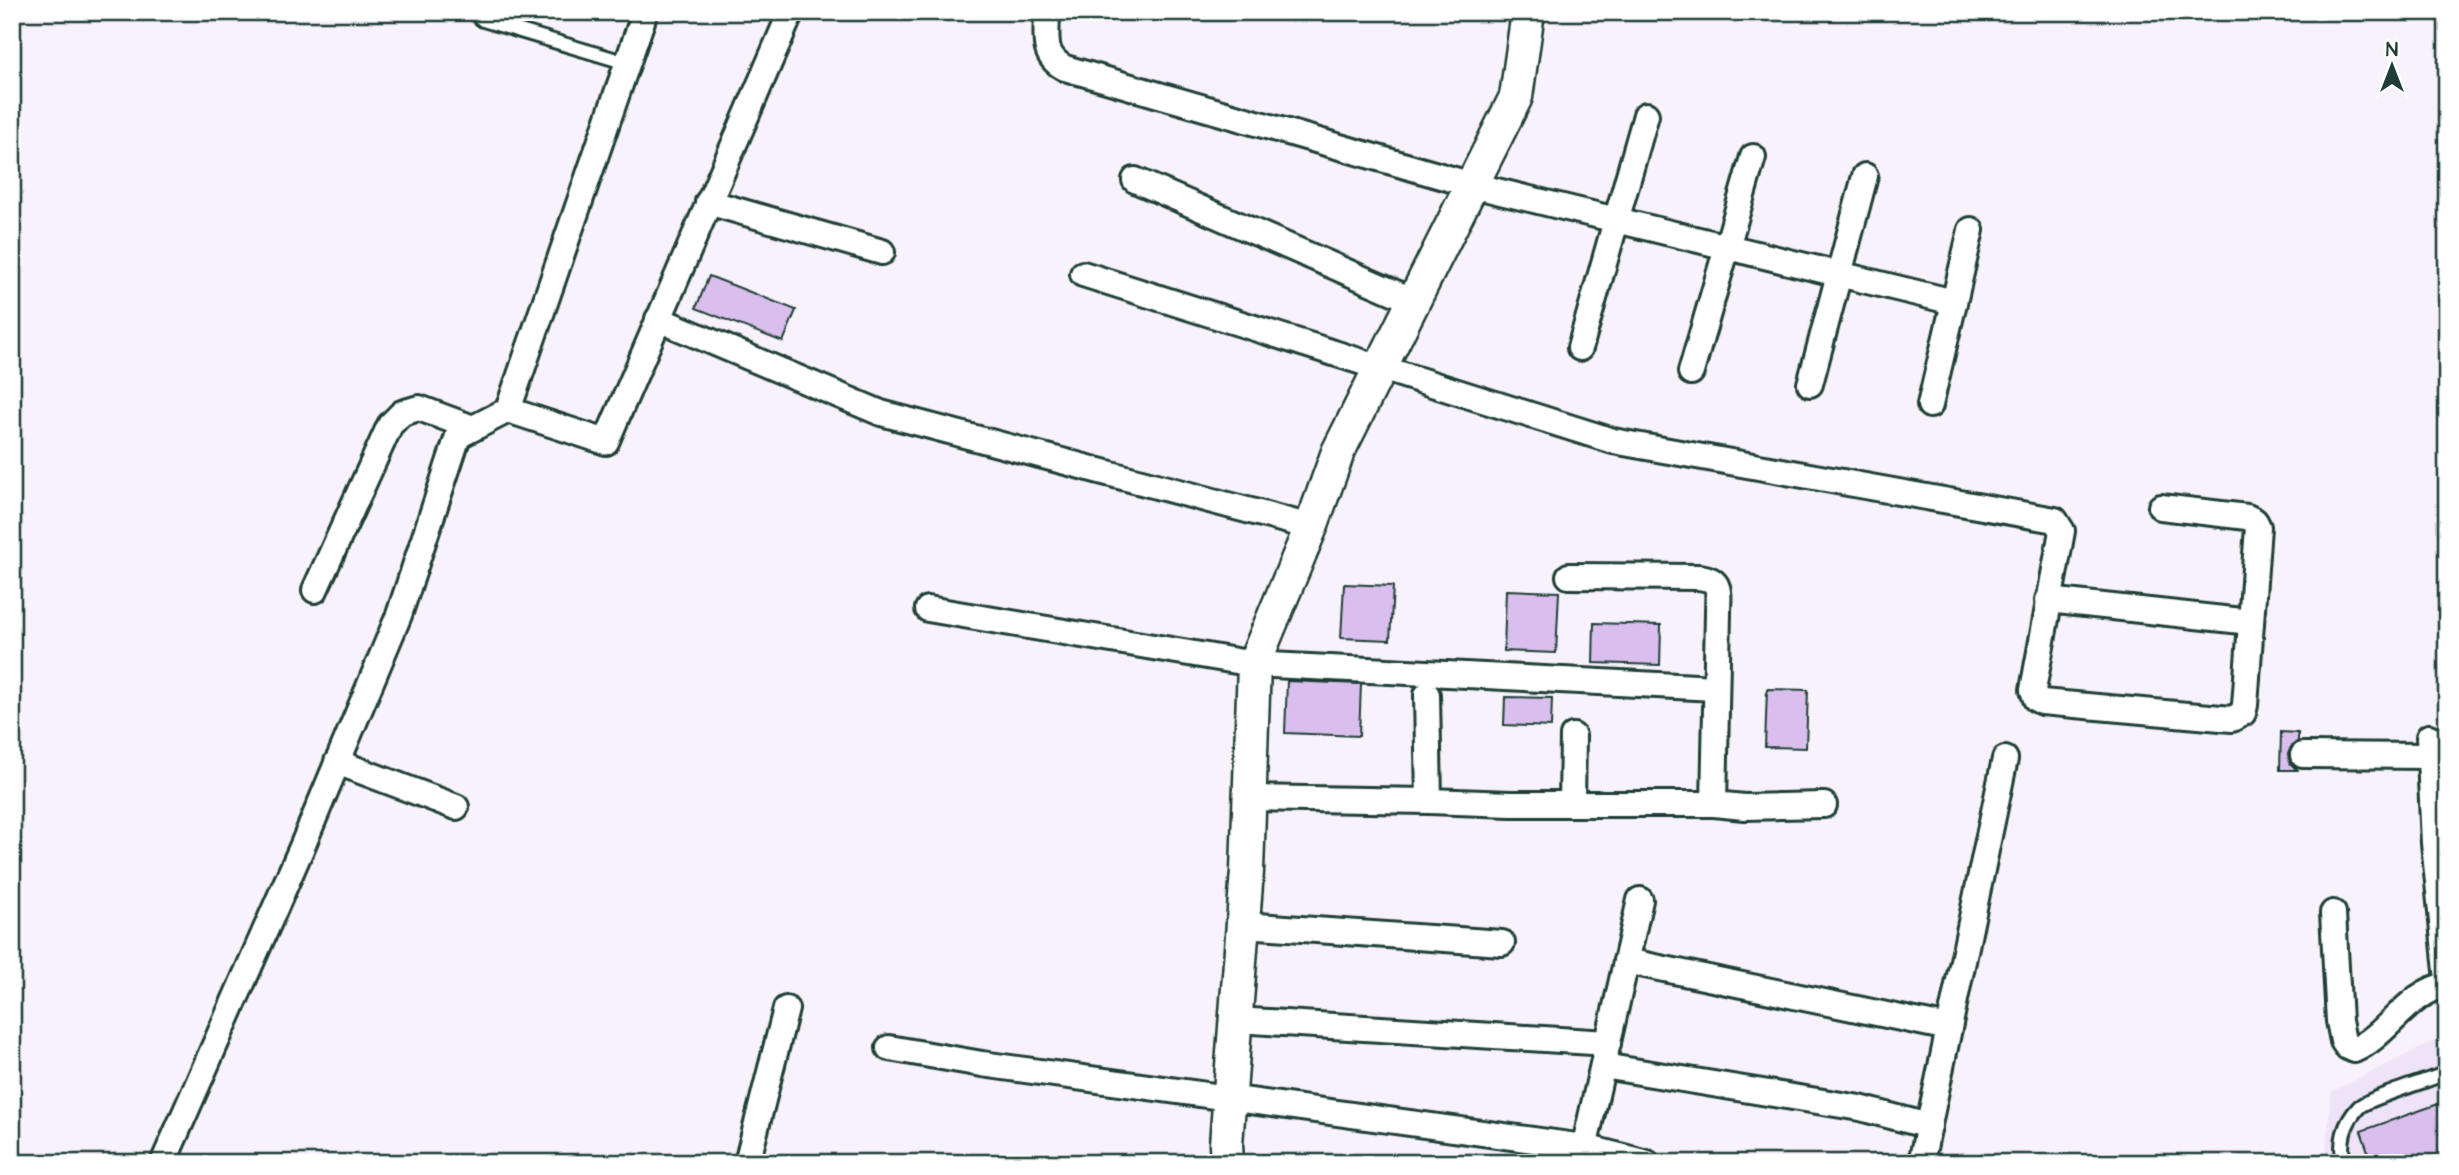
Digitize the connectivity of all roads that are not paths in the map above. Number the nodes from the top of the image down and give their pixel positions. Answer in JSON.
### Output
{"nodes":[{"id":1,"x":473,"y":12,"type":"edge"},
{"id":2,"x":645,"y":12,"type":"edge"},
{"id":3,"x":791,"y":12,"type":"edge"},
{"id":4,"x":1046,"y":12,"type":"edge"},
{"id":5,"x":1528,"y":12,"type":"edge"},
{"id":6,"x":627,"y":63,"type":"junction"},
{"id":7,"x":1646,"y":115,"type":"dead end"},
{"id":8,"x":1753,"y":157,"type":"dead end"},
{"id":9,"x":1865,"y":176,"type":"dead end"},
{"id":10,"x":1135,"y":180,"type":"dead end"},
{"id":11,"x":1472,"y":185,"type":"junction"},
{"id":12,"x":708,"y":202,"type":"junction"},
{"id":13,"x":1616,"y":220,"type":"junction"},
{"id":14,"x":1971,"y":230,"type":"dead end"},
{"id":15,"x":1727,"y":247,"type":"junction"},
{"id":16,"x":882,"y":252,"type":"dead end"},
{"id":17,"x":1083,"y":274,"type":"dead end"},
{"id":18,"x":1839,"y":274,"type":"junction"},
{"id":19,"x":1414,"y":301,"type":"junction"},
{"id":20,"x":1954,"y":302,"type":"junction"},
{"id":21,"x":658,"y":320,"type":"junction"},
{"id":22,"x":1580,"y":348,"type":"dead end"},
{"id":23,"x":1380,"y":369,"type":"junction"},
{"id":24,"x":1691,"y":372,"type":"dead end"},
{"id":25,"x":1810,"y":384,"type":"dead end"},
{"id":26,"x":1930,"y":405,"type":"dead end"},
{"id":27,"x":508,"y":410,"type":"junction"},
{"id":28,"x":473,"y":428,"type":"junction"},
{"id":29,"x":2161,"y":507,"type":"dead end"},
{"id":30,"x":1311,"y":527,"type":"junction"},
{"id":31,"x":1569,"y":576,"type":"dead end"},
{"id":32,"x":315,"y":590,"type":"dead end"},
{"id":33,"x":2048,"y":600,"type":"junction"},
{"id":34,"x":928,"y":609,"type":"dead end"},
{"id":35,"x":2251,"y":622,"type":"junction"},
{"id":36,"x":1254,"y":664,"type":"junction"},
{"id":37,"x":1715,"y":688,"type":"junction"},
{"id":38,"x":1427,"y":695,"type":"dead end"},
{"id":39,"x":1573,"y":736,"type":"dead end"},
{"id":40,"x":2303,"y":755,"type":"dead end"},
{"id":41,"x":2005,"y":759,"type":"dead end"},
{"id":42,"x":337,"y":762,"type":"junction"},
{"id":43,"x":1249,"y":798,"type":"junction"},
{"id":44,"x":1429,"y":801,"type":"junction"},
{"id":45,"x":1572,"y":804,"type":"junction"},
{"id":46,"x":1714,"y":804,"type":"junction"},
{"id":47,"x":1824,"y":805,"type":"dead end"},
{"id":48,"x":456,"y":807,"type":"dead end"},
{"id":49,"x":1640,"y":900,"type":"dead end"},
{"id":50,"x":2333,"y":913,"type":"dead end"},
{"id":51,"x":1243,"y":925,"type":"junction"},
{"id":52,"x":1502,"y":943,"type":"dead end"},
{"id":53,"x":1626,"y":961,"type":"junction"},
{"id":54,"x":2447,"y":971,"type":"edge"},
{"id":55,"x":2447,"y":985,"type":"edge"},
{"id":56,"x":786,"y":1009,"type":"dead end"},
{"id":57,"x":1236,"y":1020,"type":"junction"},
{"id":58,"x":1949,"y":1028,"type":"junction"},
{"id":59,"x":889,"y":1048,"type":"dead end"},
{"id":60,"x":1605,"y":1055,"type":"junction"},
{"id":61,"x":2447,"y":1073,"type":"edge"},
{"id":62,"x":1230,"y":1099,"type":"junction"},
{"id":63,"x":1929,"y":1126,"type":"junction"},
{"id":64,"x":1582,"y":1155,"type":"edge"},
{"id":65,"x":163,"y":1163,"type":"edge"},
{"id":66,"x":747,"y":1163,"type":"edge"},
{"id":67,"x":1227,"y":1163,"type":"edge"},
{"id":68,"x":1647,"y":1163,"type":"edge"},
{"id":69,"x":1921,"y":1163,"type":"edge"},
{"id":70,"x":2344,"y":1163,"type":"edge"}],
"edges":[{"from":1,"to":6,"type":"lane"},
{"from":2,"to":6,"type":"street"},
{"from":3,"to":12,"type":"street"},
{"from":4,"to":11,"type":"street"},
{"from":5,"to":11,"type":"street"},
{"from":6,"to":27,"type":"street"},
{"from":7,"to":13,"type":"street"},
{"from":8,"to":15,"type":"street"},
{"from":9,"to":18,"type":"street"},
{"from":10,"to":19,"type":"street"},
{"from":11,"to":13,"type":"street"},
{"from":11,"to":19,"type":"street"},
{"from":12,"to":16,"type":"street"},
{"from":12,"to":21,"type":"street"},
{"from":13,"to":15,"type":"street"},
{"from":13,"to":22,"type":"street"},
{"from":14,"to":20,"type":"street"},
{"from":15,"to":18,"type":"street"},
{"from":15,"to":24,"type":"street"},
{"from":17,"to":23,"type":"street"},
{"from":18,"to":20,"type":"street"},
{"from":18,"to":25,"type":"street"},
{"from":19,"to":23,"type":"street"},
{"from":20,"to":26,"type":"street"},
{"from":21,"to":27,"type":"street"},
{"from":21,"to":30,"type":"street"},
{"from":23,"to":30,"type":"street"},
{"from":23,"to":33,"type":"street"},
{"from":27,"to":28,"type":"street"},
{"from":28,"to":32,"type":"street"},
{"from":28,"to":42,"type":"street"},
{"from":29,"to":35,"type":"street"},
{"from":30,"to":36,"type":"street"},
{"from":31,"to":37,"type":"street"},
{"from":33,"to":35,"type":"street"},
{"from":33,"to":35,"type":"street"},
{"from":34,"to":36,"type":"street"},
{"from":36,"to":37,"type":"street"},
{"from":36,"to":43,"type":"street"},
{"from":37,"to":46,"type":"street"},
{"from":38,"to":44,"type":"street"},
{"from":39,"to":45,"type":"street"},
{"from":40,"to":54,"type":"street"},
{"from":41,"to":58,"type":"street"},
{"from":42,"to":48,"type":"street"},
{"from":42,"to":65,"type":"street"},
{"from":43,"to":44,"type":"street"},
{"from":43,"to":51,"type":"street"},
{"from":44,"to":45,"type":"street"},
{"from":45,"to":46,"type":"street"},
{"from":46,"to":47,"type":"street"},
{"from":49,"to":53,"type":"street"},
{"from":50,"to":55,"type":"street"},
{"from":51,"to":52,"type":"street"},
{"from":51,"to":57,"type":"street"},
{"from":53,"to":58,"type":"street"},
{"from":53,"to":60,"type":"street"},
{"from":56,"to":66,"type":"street"},
{"from":57,"to":60,"type":"street"},
{"from":57,"to":62,"type":"street"},
{"from":58,"to":63,"type":"street"},
{"from":59,"to":62,"type":"street"},
{"from":60,"to":63,"type":"street"},
{"from":60,"to":64,"type":"street"},
{"from":61,"to":70,"type":"lane"},
{"from":62,"to":64,"type":"street"},
{"from":62,"to":67,"type":"street"},
{"from":63,"to":69,"type":"street"},
{"from":64,"to":68,"type":"street"}]}
